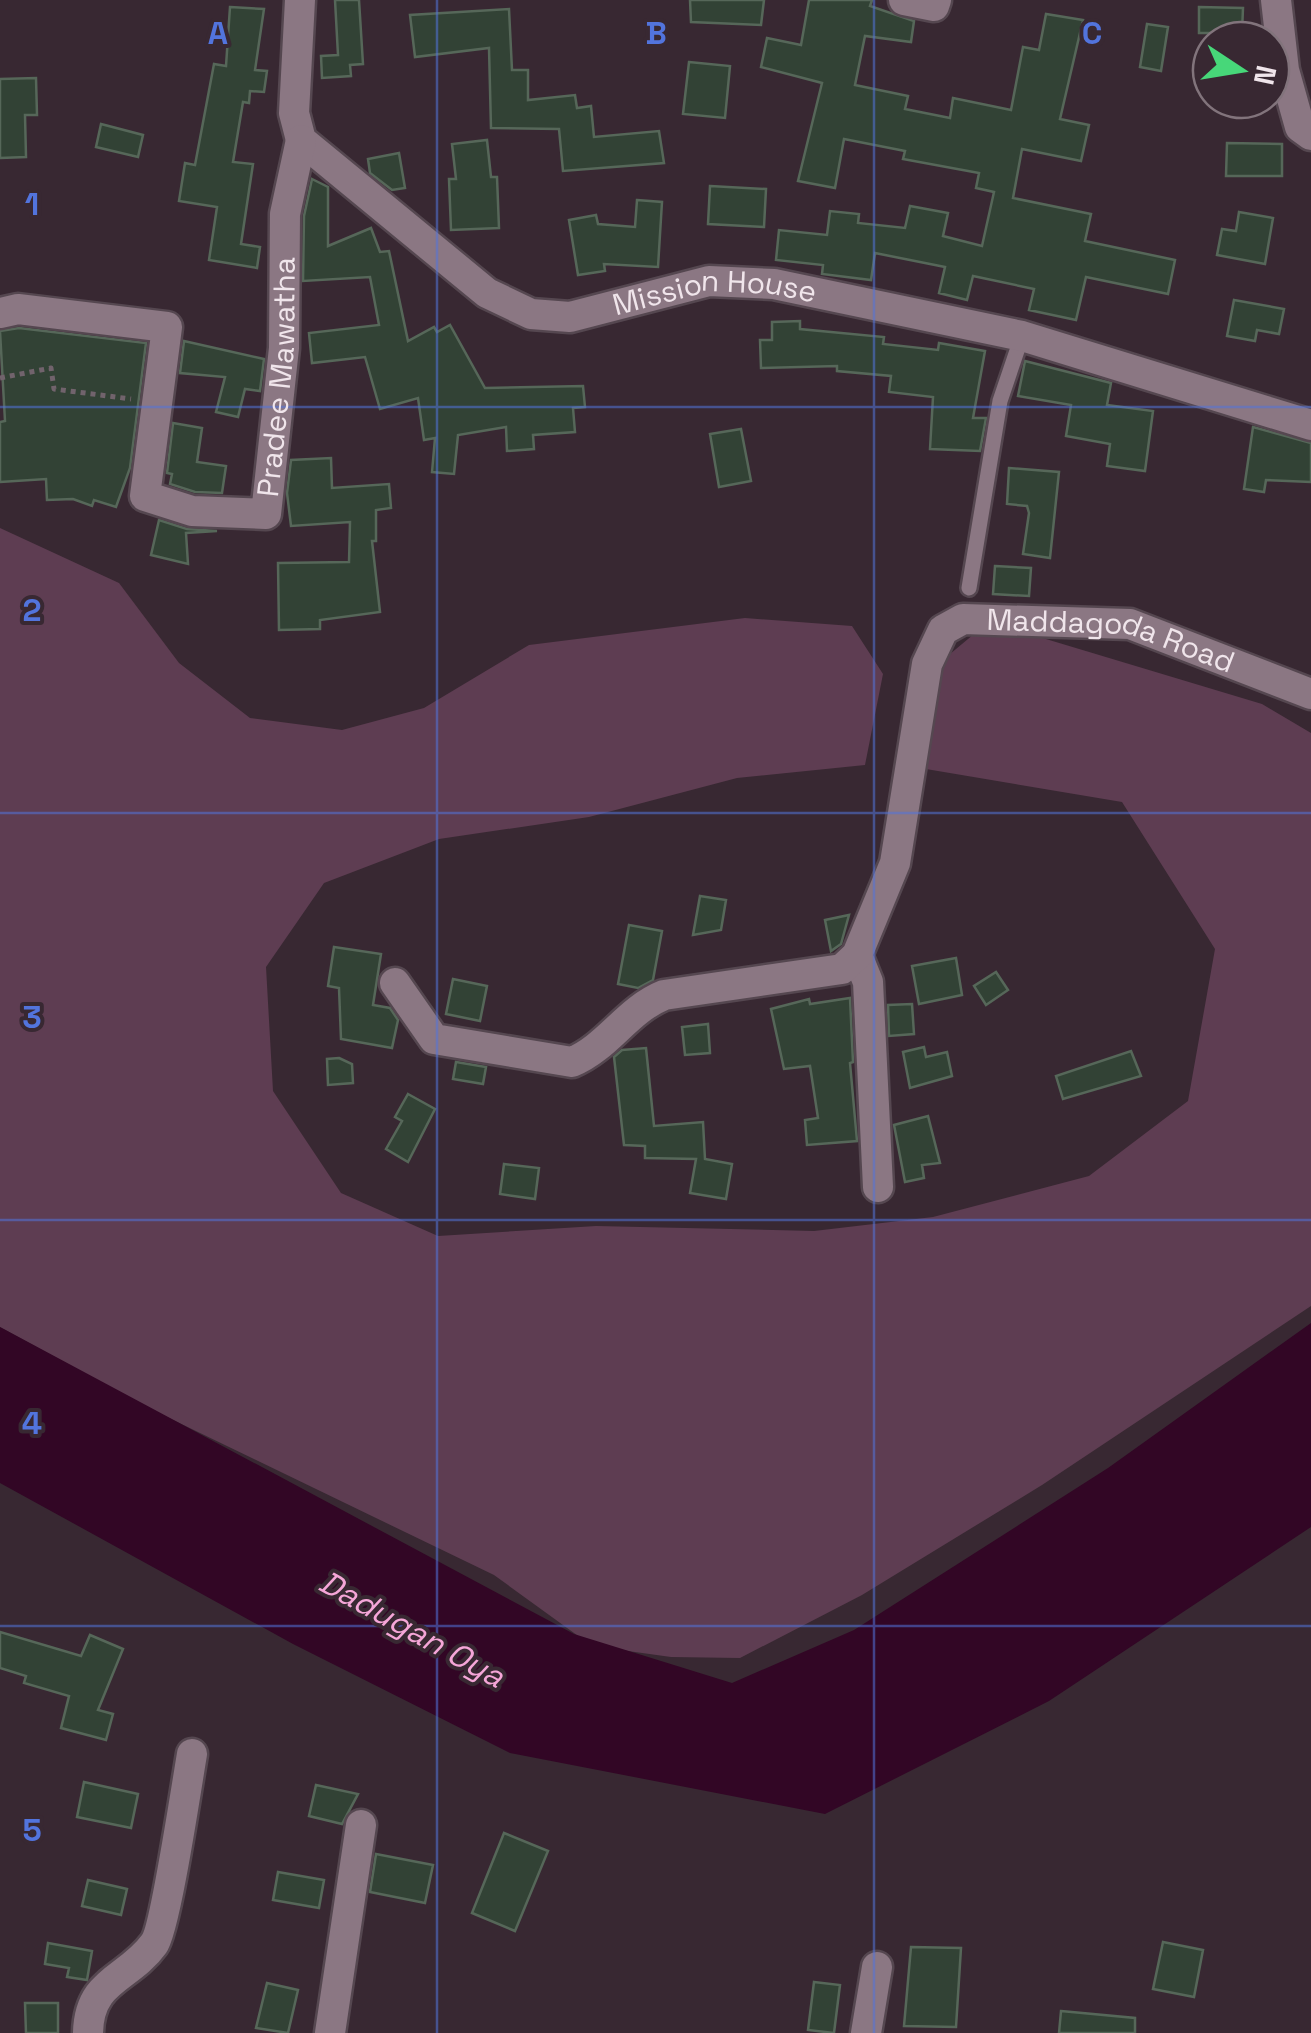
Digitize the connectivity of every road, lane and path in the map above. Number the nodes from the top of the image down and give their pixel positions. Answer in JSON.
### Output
{"nodes":[{"id":1,"x":300,"y":0,"type":"edge"},
{"id":2,"x":904,"y":0,"type":"edge"},
{"id":3,"x":1276,"y":0,"type":"edge"},
{"id":4,"x":935,"y":3,"type":"edge"},
{"id":5,"x":1311,"y":134,"type":"edge"},
{"id":6,"x":301,"y":140,"type":"junction"},
{"id":7,"x":0,"y":313,"type":"edge"},
{"id":8,"x":1022,"y":336,"type":"junction"},
{"id":9,"x":0,"y":378,"type":"edge"},
{"id":10,"x":159,"y":403,"type":"junction"},
{"id":11,"x":1311,"y":426,"type":"edge"},
{"id":12,"x":969,"y":588,"type":"dead end"},
{"id":13,"x":1311,"y":694,"type":"edge"},
{"id":14,"x":857,"y":955,"type":"junction"},
{"id":15,"x":395,"y":982,"type":"dead end"},
{"id":16,"x":878,"y":1187,"type":"dead end"},
{"id":17,"x":192,"y":1754,"type":"dead end"},
{"id":18,"x":361,"y":1825,"type":"dead end"},
{"id":19,"x":876,"y":1966,"type":"dead end"},
{"id":20,"x":88,"y":2033,"type":"edge"},
{"id":21,"x":330,"y":2033,"type":"edge"},
{"id":22,"x":866,"y":2033,"type":"edge"}],
"edges":[{"from":1,"to":6,"type":"street"},
{"from":2,"to":4,"type":"street"},
{"from":3,"to":5,"type":"street"},
{"from":6,"to":8,"type":"street","name":"Mission House"},
{"from":6,"to":10,"type":"street","name":"Pradee Mawatha"},
{"from":7,"to":10,"type":"street","name":"Pradee Mawatha"},
{"from":8,"to":11,"type":"street","name":"Mission House"},
{"from":8,"to":12,"type":"lane"},
{"from":9,"to":10,"type":"path"},
{"from":13,"to":14,"type":"street","name":"Maddagoda Road"},
{"from":14,"to":15,"type":"street"},
{"from":14,"to":16,"type":"street"},
{"from":17,"to":20,"type":"street"},
{"from":18,"to":21,"type":"street"},
{"from":19,"to":22,"type":"street"}]}
